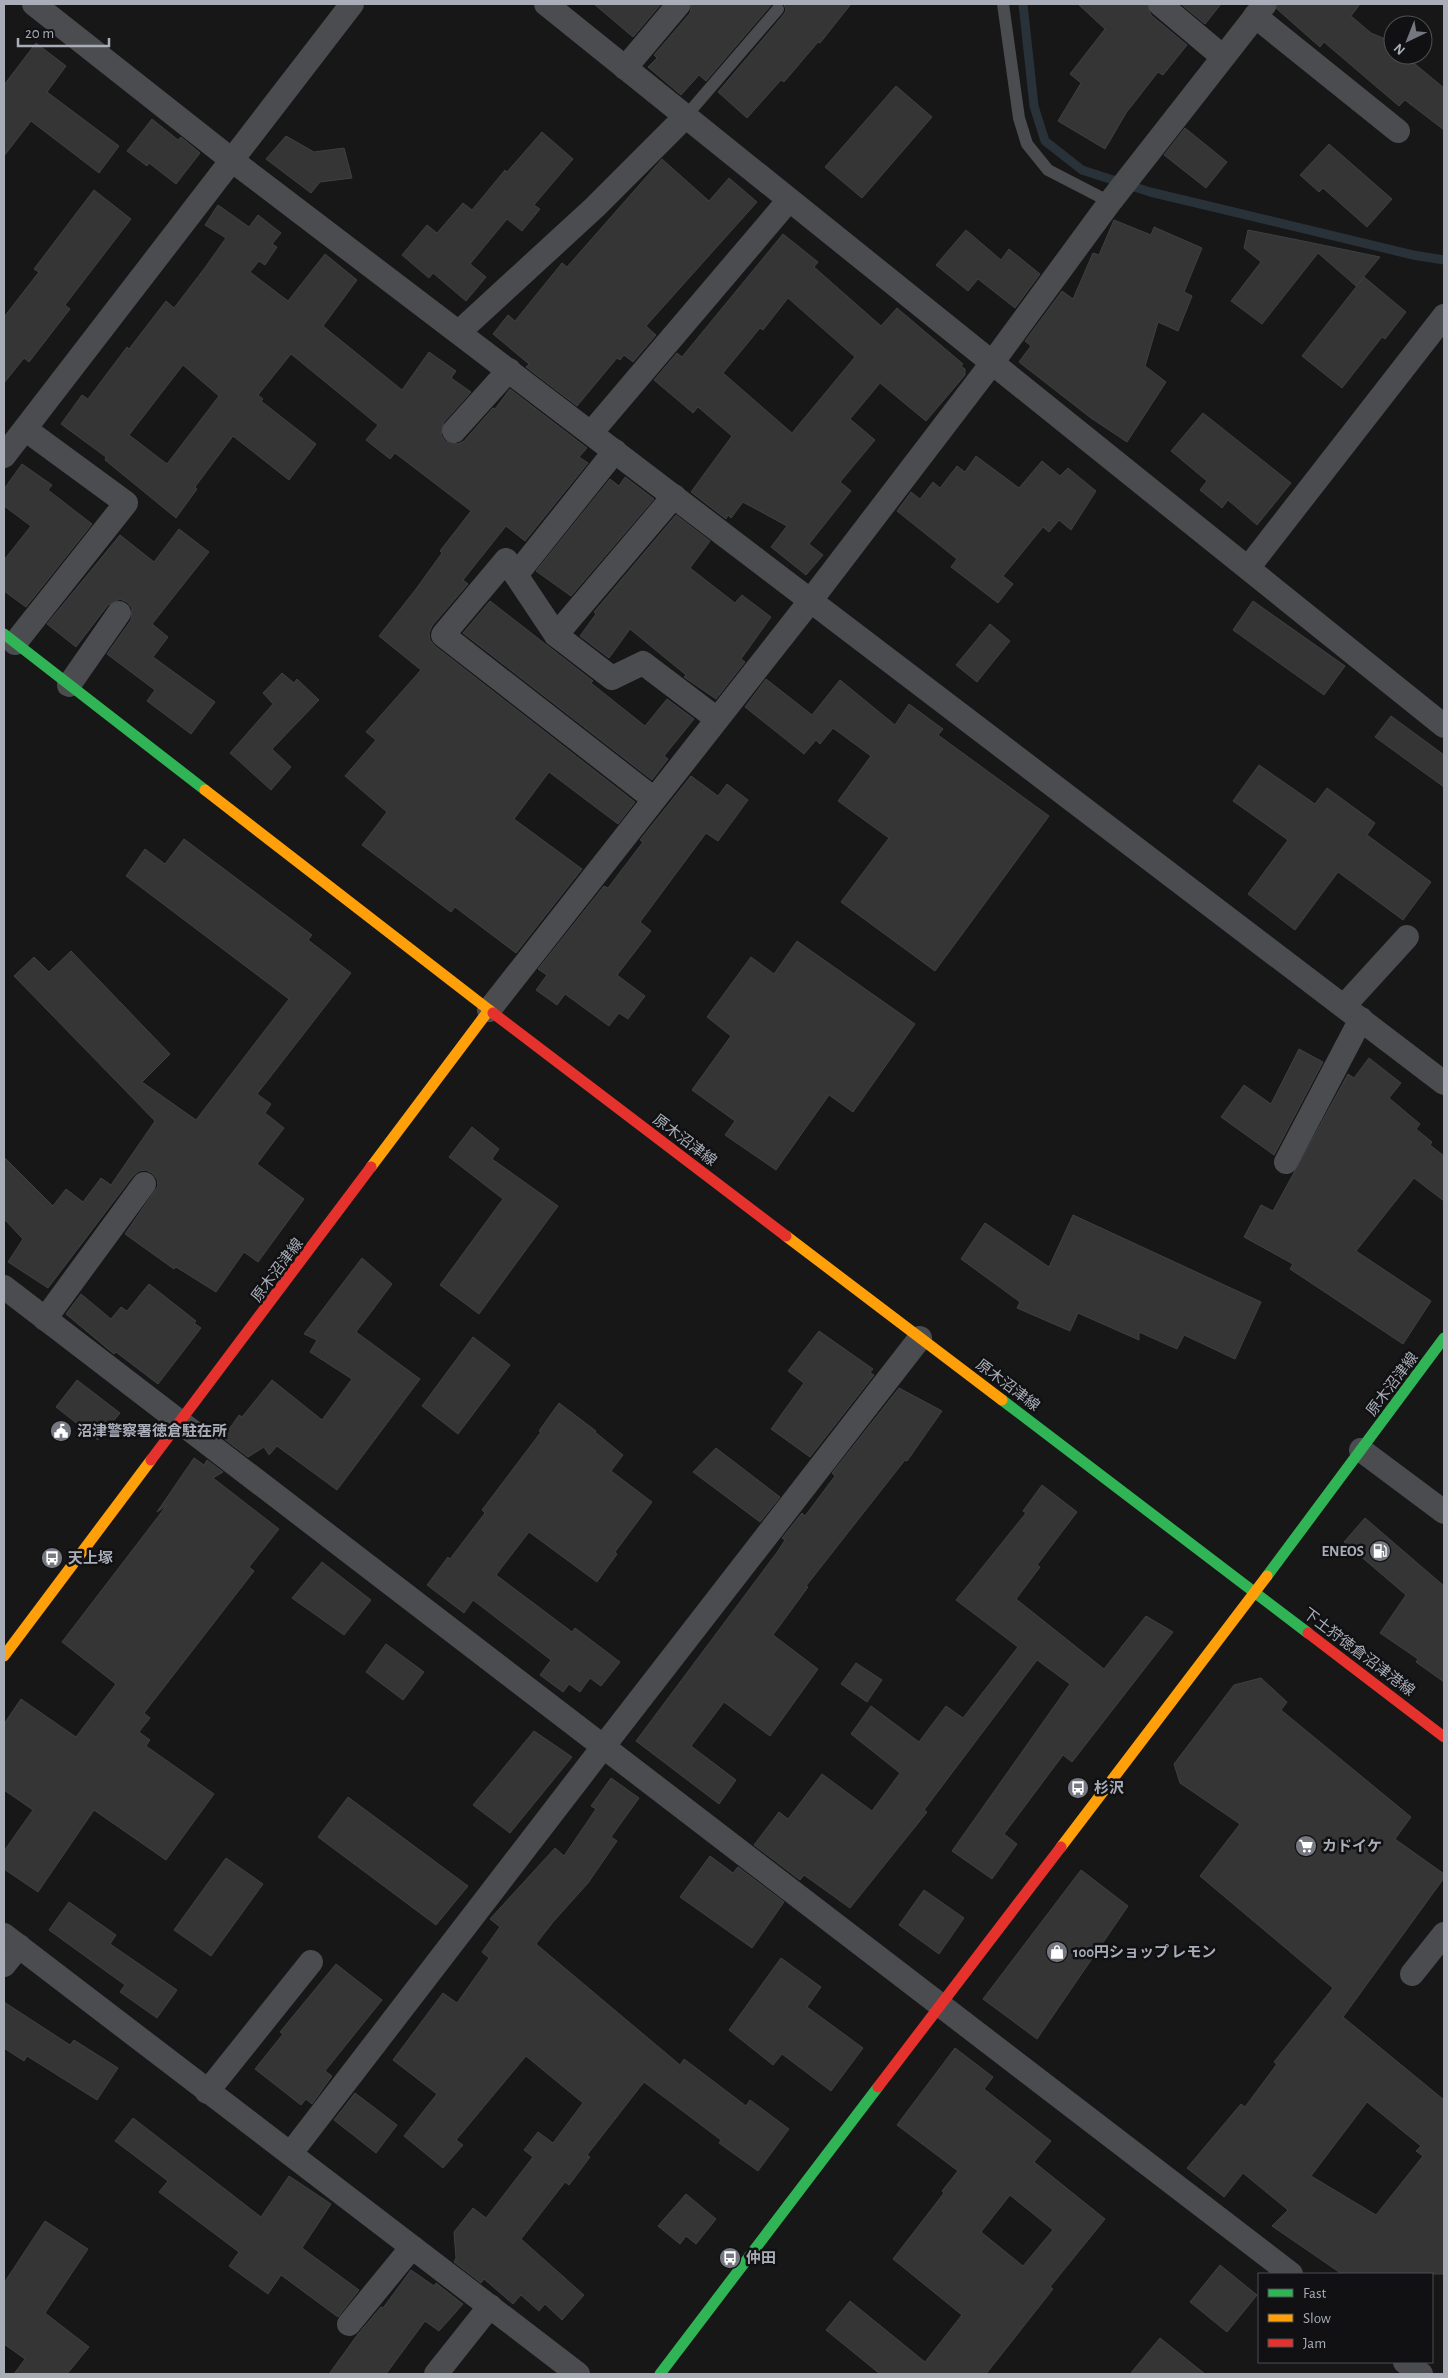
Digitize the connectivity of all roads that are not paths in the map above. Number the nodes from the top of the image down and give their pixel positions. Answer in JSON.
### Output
{"nodes":[{"id":1,"x":34,"y":4,"type":"edge"},
{"id":2,"x":352,"y":4,"type":"edge"},
{"id":3,"x":546,"y":4,"type":"edge"},
{"id":4,"x":679,"y":4,"type":"edge"},
{"id":5,"x":1003,"y":4,"type":"edge"},
{"id":6,"x":1160,"y":4,"type":"edge"},
{"id":7,"x":778,"y":9,"type":"dead end"},
{"id":8,"x":1260,"y":10,"type":"edge"},
{"id":9,"x":1222,"y":56,"type":"junction"},
{"id":10,"x":625,"y":68,"type":"junction"},
{"id":11,"x":686,"y":116,"type":"junction"},
{"id":12,"x":1398,"y":131,"type":"dead end"},
{"id":13,"x":233,"y":161,"type":"junction"},
{"id":14,"x":1112,"y":199,"type":"junction"},
{"id":15,"x":789,"y":200,"type":"junction"},
{"id":16,"x":1444,"y":316,"type":"edge"},
{"id":17,"x":459,"y":332,"type":"junction"},
{"id":18,"x":992,"y":363,"type":"junction"},
{"id":19,"x":509,"y":370,"type":"junction"},
{"id":20,"x":25,"y":429,"type":"junction"},
{"id":21,"x":454,"y":431,"type":"dead end"},
{"id":22,"x":591,"y":433,"type":"junction"},
{"id":23,"x":615,"y":451,"type":"junction"},
{"id":24,"x":4,"y":456,"type":"edge"},
{"id":25,"x":674,"y":496,"type":"junction"},
{"id":26,"x":1248,"y":568,"type":"junction"},
{"id":27,"x":516,"y":575,"type":"junction"},
{"id":28,"x":811,"y":600,"type":"junction"},
{"id":29,"x":119,"y":613,"type":"dead end"},
{"id":30,"x":556,"y":635,"type":"junction"},
{"id":31,"x":9,"y":639,"type":"edge"},
{"id":32,"x":69,"y":685,"type":"junction"},
{"id":33,"x":717,"y":719,"type":"junction"},
{"id":34,"x":1444,"y":726,"type":"edge"},
{"id":35,"x":654,"y":800,"type":"junction"},
{"id":36,"x":1407,"y":937,"type":"dead end"},
{"id":37,"x":489,"y":1010,"type":"junction"},
{"id":38,"x":1353,"y":1013,"type":"junction"},
{"id":39,"x":1444,"y":1083,"type":"edge"},
{"id":40,"x":1286,"y":1162,"type":"dead end"},
{"id":41,"x":144,"y":1184,"type":"dead end"},
{"id":42,"x":4,"y":1287,"type":"edge"},
{"id":43,"x":45,"y":1319,"type":"junction"},
{"id":44,"x":920,"y":1338,"type":"junction"},
{"id":45,"x":1444,"y":1338,"type":"edge"},
{"id":46,"x":181,"y":1423,"type":"junction"},
{"id":47,"x":1360,"y":1450,"type":"junction"},
{"id":48,"x":1444,"y":1512,"type":"edge"},
{"id":49,"x":1255,"y":1592,"type":"junction"},
{"id":50,"x":4,"y":1656,"type":"edge"},
{"id":51,"x":1444,"y":1737,"type":"edge"},
{"id":52,"x":602,"y":1747,"type":"junction"},
{"id":53,"x":1444,"y":1934,"type":"edge"},
{"id":54,"x":11,"y":1940,"type":"edge"},
{"id":55,"x":311,"y":1962,"type":"dead end"},
{"id":56,"x":4,"y":1965,"type":"edge"},
{"id":57,"x":1412,"y":1974,"type":"dead end"},
{"id":58,"x":940,"y":2005,"type":"junction"},
{"id":59,"x":208,"y":2092,"type":"junction"},
{"id":60,"x":291,"y":2154,"type":"junction"},
{"id":61,"x":412,"y":2246,"type":"junction"},
{"id":62,"x":1290,"y":2273,"type":"edge"},
{"id":63,"x":490,"y":2306,"type":"junction"},
{"id":64,"x":350,"y":2324,"type":"dead end"},
{"id":65,"x":1406,"y":2363,"type":"edge"},
{"id":66,"x":436,"y":2374,"type":"edge"},
{"id":67,"x":578,"y":2374,"type":"edge"},
{"id":68,"x":660,"y":2374,"type":"edge"},
{"id":69,"x":1421,"y":2374,"type":"edge"}],
"edges":[{"from":1,"to":13,"type":"street"},
{"from":2,"to":13,"type":"street"},
{"from":3,"to":10,"type":"street"},
{"from":4,"to":10,"type":"street"},
{"from":5,"to":14,"type":"lane"},
{"from":6,"to":9,"type":"street"},
{"from":7,"to":11,"type":"lane"},
{"from":8,"to":9,"type":"street"},
{"from":8,"to":12,"type":"street"},
{"from":9,"to":14,"type":"street"},
{"from":10,"to":11,"type":"street"},
{"from":11,"to":15,"type":"street"},
{"from":11,"to":17,"type":"street"},
{"from":13,"to":17,"type":"street"},
{"from":13,"to":20,"type":"street"},
{"from":14,"to":18,"type":"street"},
{"from":15,"to":18,"type":"street"},
{"from":15,"to":22,"type":"street"},
{"from":16,"to":26,"type":"street"},
{"from":17,"to":19,"type":"street"},
{"from":18,"to":26,"type":"street"},
{"from":18,"to":28,"type":"street"},
{"from":19,"to":21,"type":"street"},
{"from":19,"to":22,"type":"street"},
{"from":20,"to":24,"type":"street"},
{"from":20,"to":31,"type":"street"},
{"from":22,"to":23,"type":"street"},
{"from":23,"to":25,"type":"street"},
{"from":23,"to":27,"type":"street"},
{"from":25,"to":28,"type":"street"},
{"from":25,"to":30,"type":"street"},
{"from":26,"to":34,"type":"street"},
{"from":27,"to":30,"type":"street"},
{"from":27,"to":35,"type":"street"},
{"from":28,"to":33,"type":"street"},
{"from":28,"to":38,"type":"street"},
{"from":29,"to":32,"type":"street"},
{"from":30,"to":33,"type":"street"},
{"from":31,"to":32,"type":"main road"},
{"from":32,"to":37,"type":"main road"},
{"from":33,"to":35,"type":"street"},
{"from":35,"to":37,"type":"street"},
{"from":36,"to":38,"type":"street"},
{"from":37,"to":44,"type":"main road","name":"原木沼津線"},
{"from":37,"to":46,"type":"main road","name":"原木沼津線"},
{"from":38,"to":39,"type":"street"},
{"from":38,"to":40,"type":"street"},
{"from":41,"to":43,"type":"street"},
{"from":42,"to":43,"type":"street"},
{"from":43,"to":46,"type":"street"},
{"from":44,"to":49,"type":"main road","name":"原木沼津線"},
{"from":44,"to":52,"type":"street"},
{"from":45,"to":47,"type":"main road","name":"原木沼津線"},
{"from":46,"to":50,"type":"main road","name":"原木沼津線"},
{"from":46,"to":52,"type":"street"},
{"from":47,"to":48,"type":"street"},
{"from":47,"to":49,"type":"main road","name":"原木沼津線"},
{"from":49,"to":51,"type":"main road","name":"下土狩徳倉沼津港線"},
{"from":49,"to":58,"type":"main road"},
{"from":52,"to":58,"type":"street"},
{"from":52,"to":60,"type":"street"},
{"from":53,"to":57,"type":"street"},
{"from":54,"to":56,"type":"street"},
{"from":54,"to":59,"type":"street"},
{"from":55,"to":59,"type":"street"},
{"from":58,"to":62,"type":"street"},
{"from":58,"to":68,"type":"main road"},
{"from":59,"to":60,"type":"street"},
{"from":60,"to":61,"type":"street"},
{"from":61,"to":63,"type":"street"},
{"from":61,"to":64,"type":"street"},
{"from":63,"to":66,"type":"street"},
{"from":63,"to":67,"type":"street"},
{"from":65,"to":69,"type":"street"}]}
